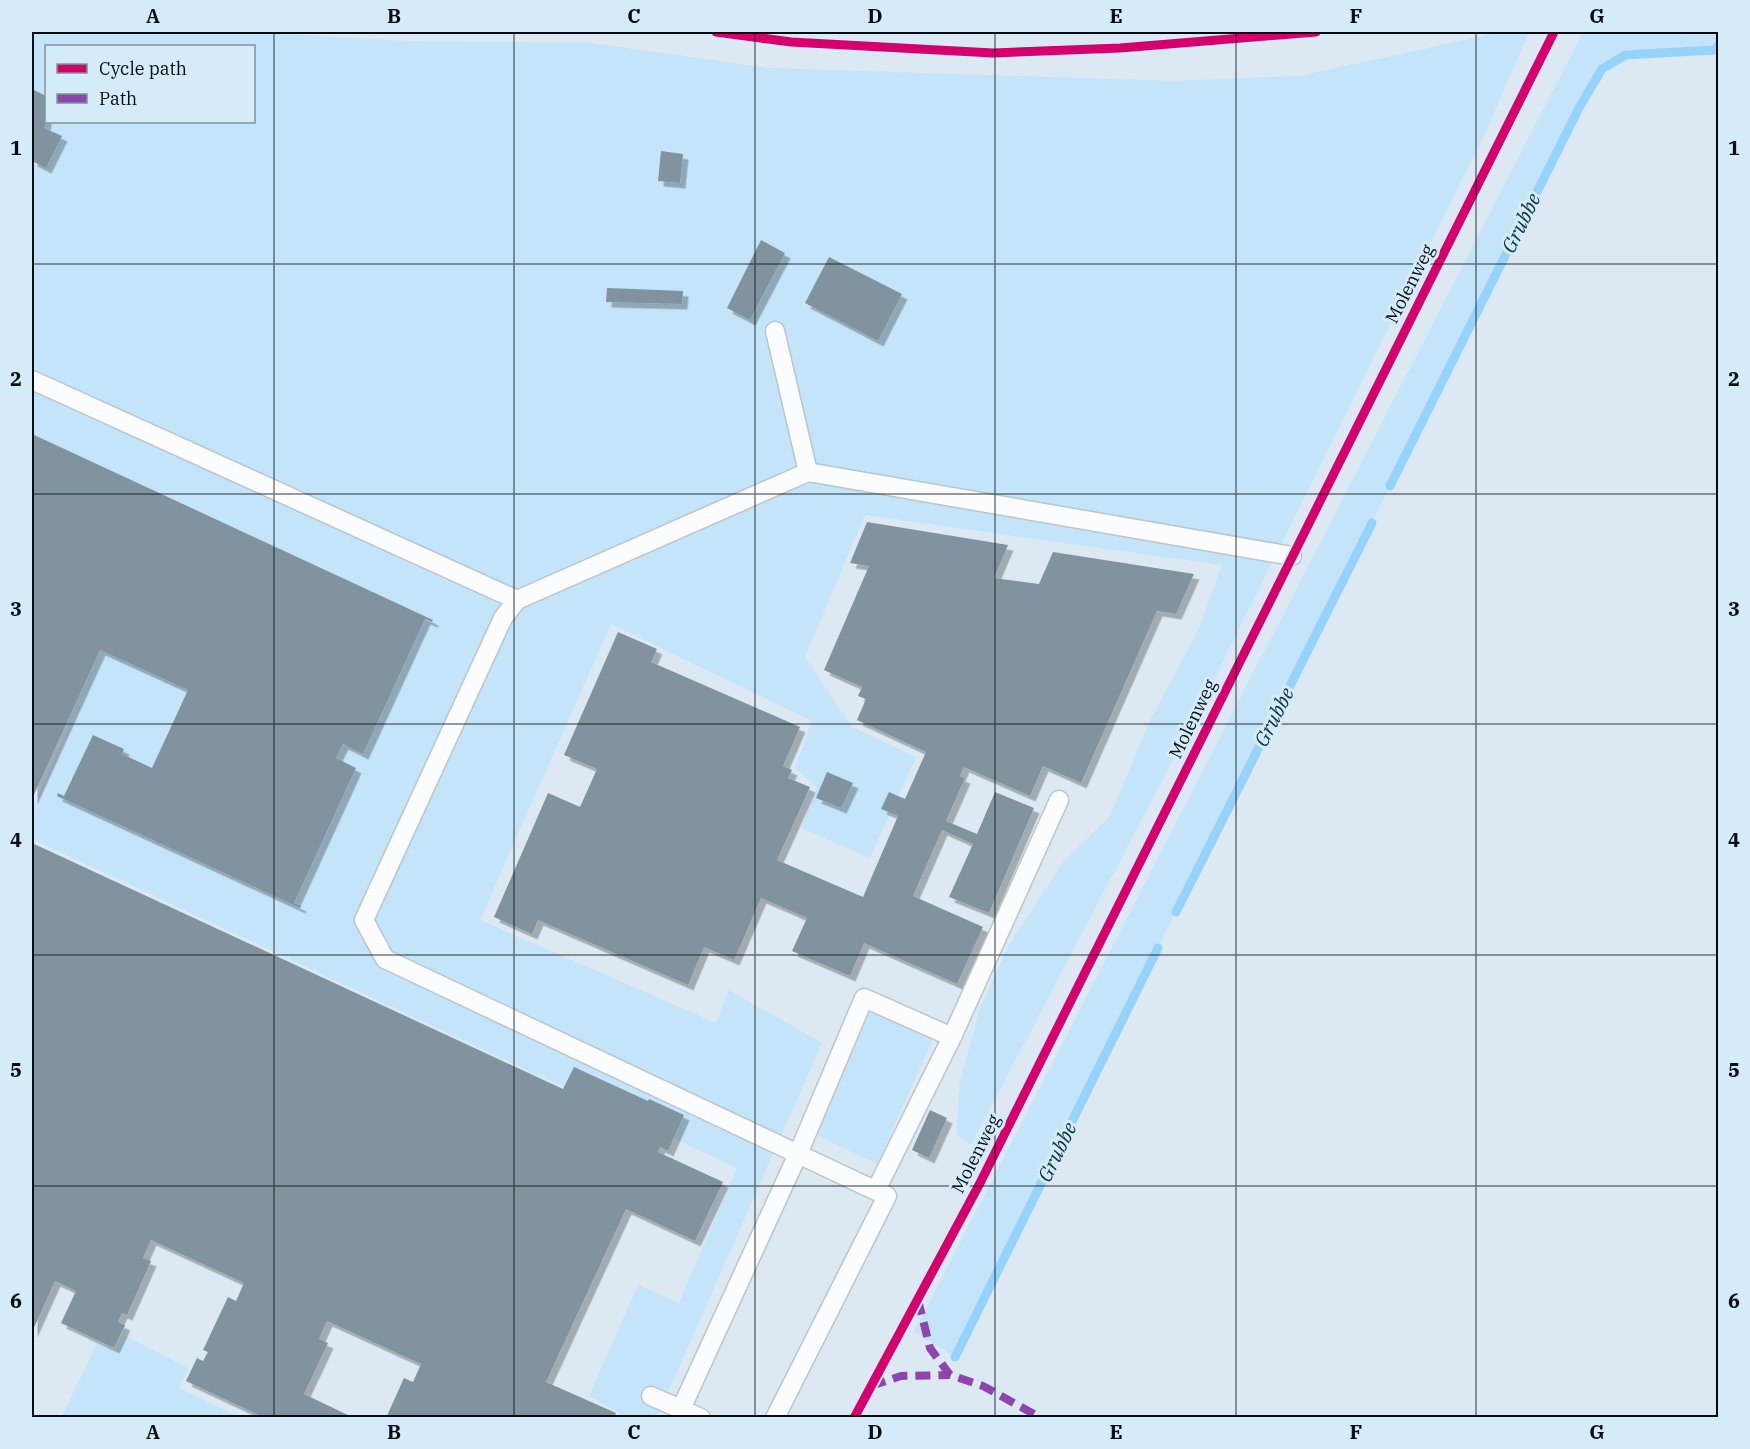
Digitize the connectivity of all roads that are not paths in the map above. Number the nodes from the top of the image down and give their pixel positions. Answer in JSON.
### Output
{"nodes":[{"id":1,"x":775,"y":331,"type":"dead end"},
{"id":2,"x":32,"y":380,"type":"edge"},
{"id":3,"x":808,"y":472,"type":"junction"},
{"id":4,"x":1292,"y":556,"type":"dead end"},
{"id":5,"x":517,"y":600,"type":"junction"},
{"id":6,"x":1059,"y":800,"type":"dead end"},
{"id":7,"x":952,"y":1037,"type":"junction"},
{"id":8,"x":798,"y":1154,"type":"junction"},
{"id":9,"x":876,"y":1191,"type":"junction"},
{"id":10,"x":651,"y":1396,"type":"dead end"},
{"id":11,"x":681,"y":1409,"type":"junction"},
{"id":12,"x":701,"y":1418,"type":"edge"},
{"id":13,"x":775,"y":1418,"type":"edge"}],
"edges":[{"from":1,"to":3,"type":"lane"},
{"from":2,"to":5,"type":"lane"},
{"from":3,"to":4,"type":"lane"},
{"from":3,"to":5,"type":"lane"},
{"from":5,"to":8,"type":"lane"},
{"from":6,"to":7,"type":"lane"},
{"from":7,"to":8,"type":"lane"},
{"from":7,"to":9,"type":"lane"},
{"from":8,"to":9,"type":"lane"},
{"from":8,"to":11,"type":"lane"},
{"from":9,"to":13,"type":"lane"},
{"from":10,"to":11,"type":"lane"},
{"from":11,"to":12,"type":"lane"}]}
